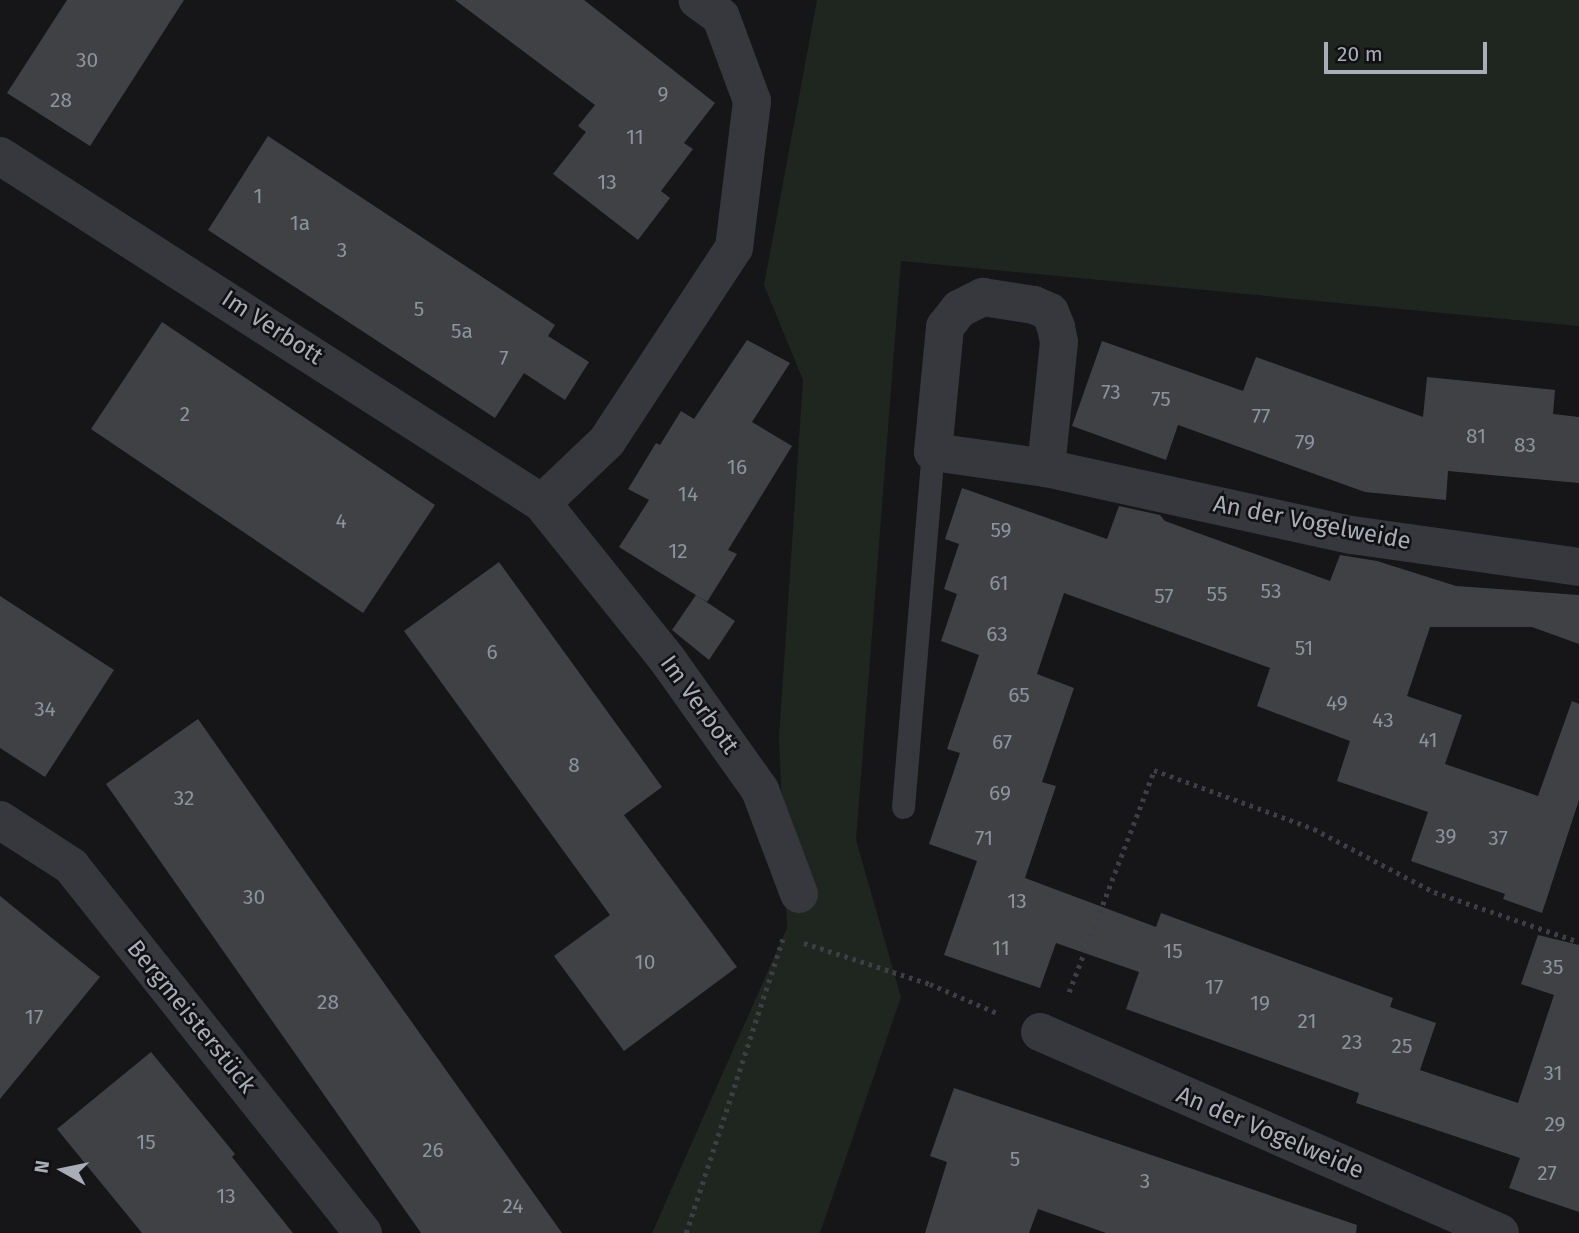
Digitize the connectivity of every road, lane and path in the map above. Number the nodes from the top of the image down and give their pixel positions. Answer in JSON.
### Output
{"nodes":[{"id":1,"x":698,"y":0,"type":"edge"},
{"id":2,"x":0,"y":156,"type":"edge"},
{"id":3,"x":933,"y":452,"type":"junction"},
{"id":4,"x":1046,"y":468,"type":"junction"},
{"id":5,"x":542,"y":503,"type":"junction"},
{"id":6,"x":1579,"y":567,"type":"edge"},
{"id":7,"x":902,"y":807,"type":"dead end"},
{"id":8,"x":0,"y":820,"type":"edge"},
{"id":9,"x":799,"y":894,"type":"dead end"},
{"id":10,"x":1579,"y":942,"type":"edge"},
{"id":11,"x":1045,"y":1035,"type":"junction"},
{"id":12,"x":363,"y":1233,"type":"edge"},
{"id":13,"x":686,"y":1233,"type":"edge"},
{"id":14,"x":1500,"y":1233,"type":"edge"}],
"edges":[{"from":1,"to":5,"type":"street"},
{"from":2,"to":5,"type":"street","name":"Im Verbott"},
{"from":3,"to":4,"type":"street","name":"An der Vogelweide"},
{"from":3,"to":4,"type":"street"},
{"from":3,"to":7,"type":"lane"},
{"from":4,"to":6,"type":"street","name":"An der Vogelweide"},
{"from":5,"to":9,"type":"street","name":"Im Verbott"},
{"from":8,"to":12,"type":"street","name":"Bergmeisterstück"},
{"from":10,"to":11,"type":"path"},
{"from":11,"to":13,"type":"path"},
{"from":11,"to":14,"type":"street","name":"An der Vogelweide"}]}
